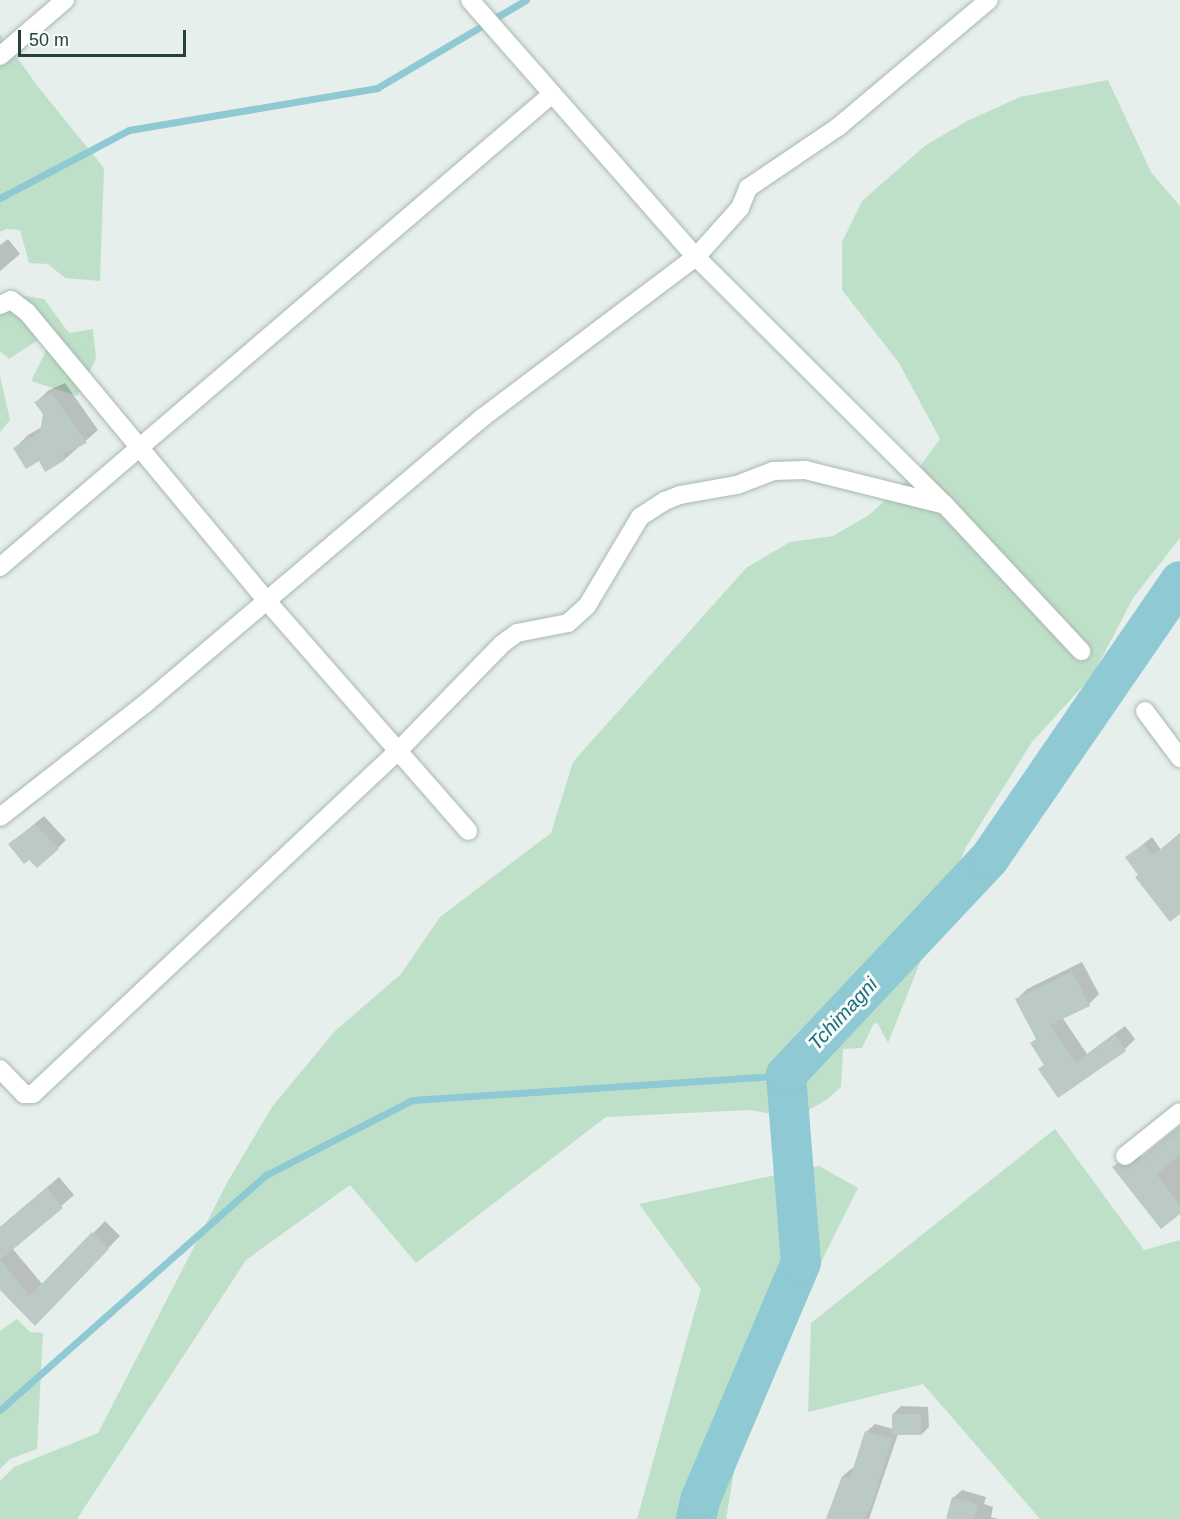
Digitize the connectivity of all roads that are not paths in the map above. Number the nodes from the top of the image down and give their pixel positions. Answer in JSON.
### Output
{"nodes":[{"id":1,"x":64,"y":0,"type":"edge"},
{"id":2,"x":470,"y":0,"type":"edge"},
{"id":3,"x":989,"y":0,"type":"edge"},
{"id":4,"x":0,"y":56,"type":"edge"},
{"id":5,"x":552,"y":94,"type":"junction"},
{"id":6,"x":696,"y":257,"type":"junction"},
{"id":7,"x":0,"y":305,"type":"edge"},
{"id":8,"x":140,"y":445,"type":"junction"},
{"id":9,"x":945,"y":506,"type":"junction"},
{"id":10,"x":0,"y":567,"type":"edge"},
{"id":11,"x":266,"y":600,"type":"junction"},
{"id":12,"x":1081,"y":651,"type":"dead end"},
{"id":13,"x":1145,"y":711,"type":"dead end"},
{"id":14,"x":399,"y":750,"type":"junction"},
{"id":15,"x":1180,"y":758,"type":"edge"},
{"id":16,"x":0,"y":817,"type":"edge"},
{"id":17,"x":468,"y":831,"type":"dead end"},
{"id":18,"x":0,"y":1068,"type":"edge"},
{"id":19,"x":1180,"y":1112,"type":"edge"},
{"id":20,"x":1125,"y":1156,"type":"dead end"}],
"edges":[{"from":1,"to":4,"type":"street"},
{"from":2,"to":5,"type":"street"},
{"from":3,"to":6,"type":"street"},
{"from":5,"to":6,"type":"street"},
{"from":5,"to":8,"type":"street"},
{"from":6,"to":9,"type":"street"},
{"from":6,"to":11,"type":"street"},
{"from":7,"to":8,"type":"street"},
{"from":8,"to":10,"type":"street"},
{"from":8,"to":11,"type":"street"},
{"from":9,"to":12,"type":"street"},
{"from":9,"to":14,"type":"street"},
{"from":11,"to":14,"type":"street"},
{"from":11,"to":16,"type":"street"},
{"from":13,"to":15,"type":"street"},
{"from":14,"to":17,"type":"street"},
{"from":14,"to":18,"type":"street"},
{"from":19,"to":20,"type":"street"}]}
